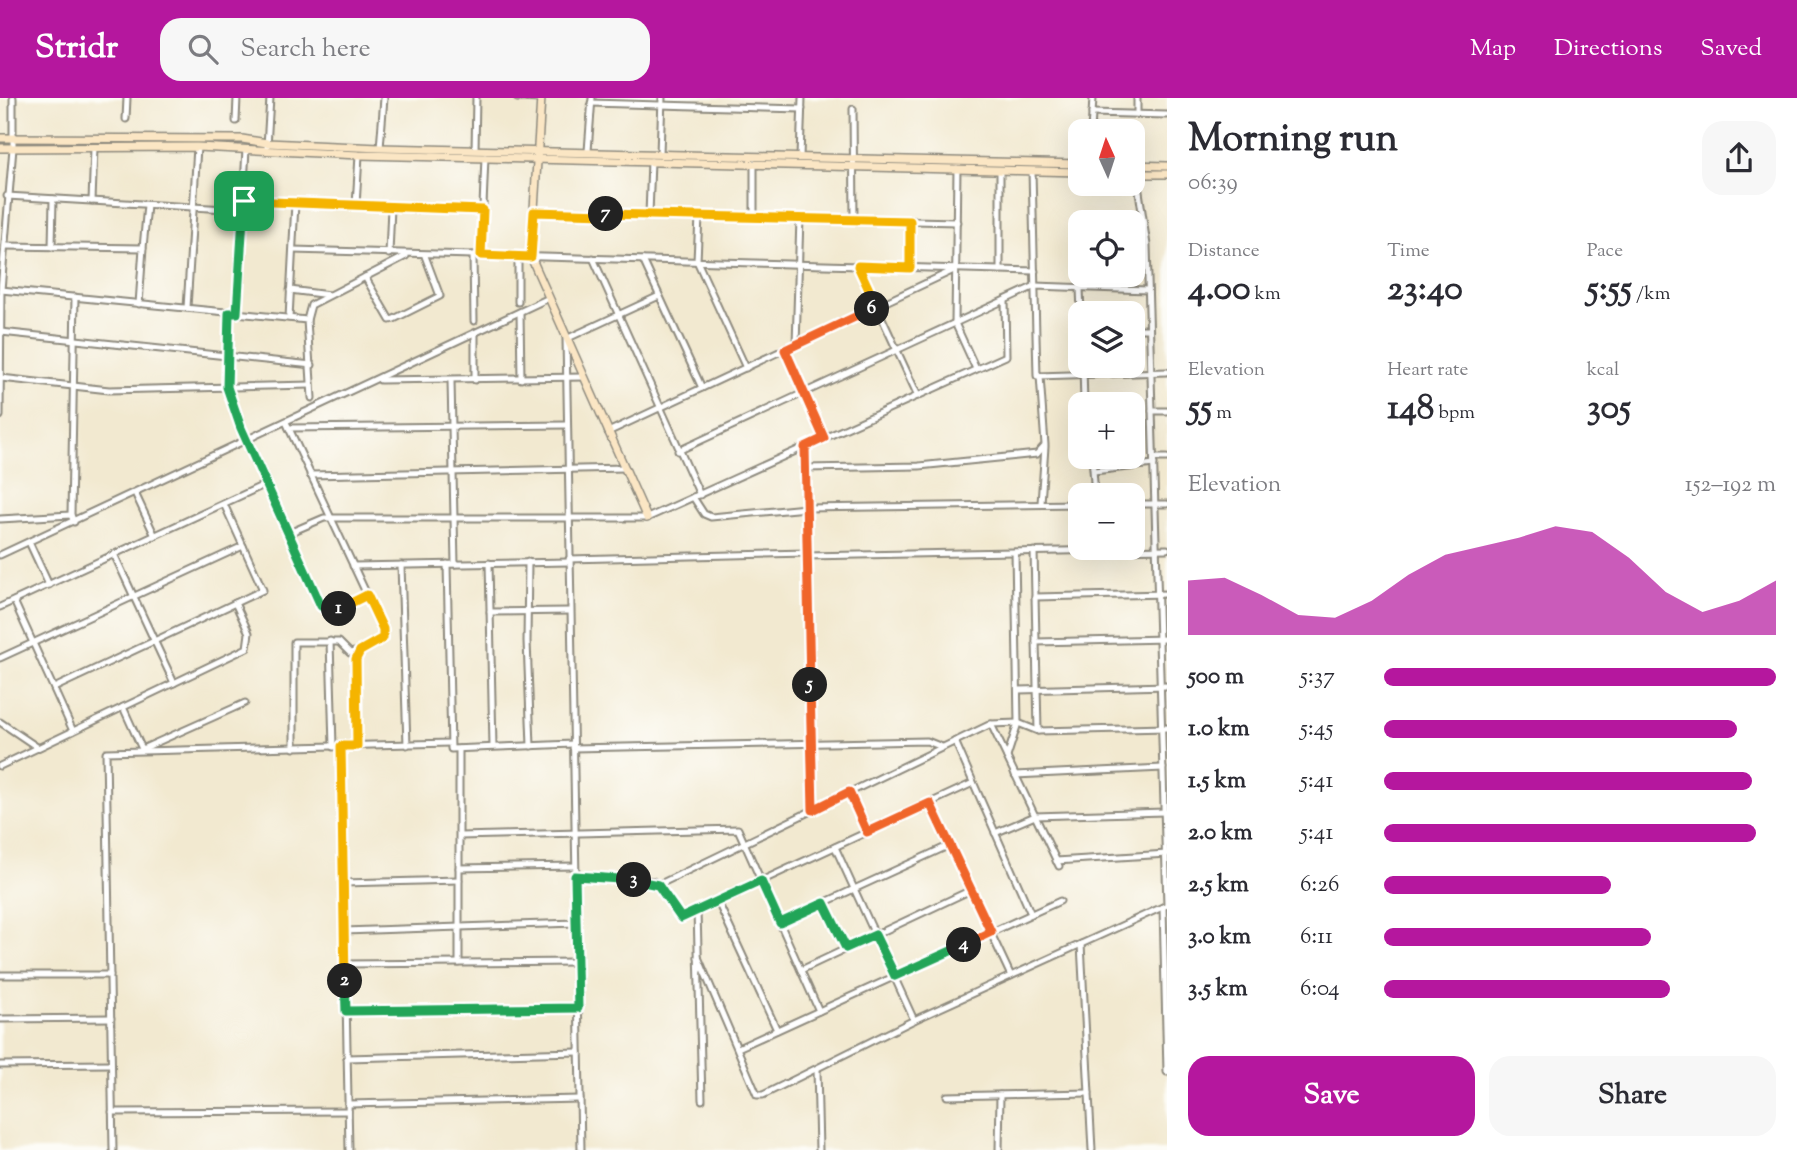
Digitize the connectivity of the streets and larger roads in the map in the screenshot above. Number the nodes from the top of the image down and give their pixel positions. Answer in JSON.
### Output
{"nodes":[{"id":1,"x":13,"y":98,"type":"edge"},
{"id":2,"x":127,"y":98,"type":"edge"},
{"id":3,"x":237,"y":98,"type":"edge"},
{"id":4,"x":270,"y":98,"type":"edge"},
{"id":5,"x":384,"y":98,"type":"edge"},
{"id":6,"x":476,"y":98,"type":"edge"},
{"id":7,"x":517,"y":98,"type":"edge"},
{"id":8,"x":541,"y":98,"type":"edge"},
{"id":9,"x":709,"y":98,"type":"edge"},
{"id":10,"x":755,"y":98,"type":"edge"},
{"id":11,"x":802,"y":98,"type":"edge"},
{"id":12,"x":1093,"y":98,"type":"edge"},
{"id":13,"x":1138,"y":98,"type":"edge"},
{"id":14,"x":591,"y":100,"type":"edge"},
{"id":15,"x":661,"y":101,"type":"edge"},
{"id":16,"x":708,"y":106,"type":"junction"},
{"id":17,"x":755,"y":107,"type":"junction"},
{"id":18,"x":802,"y":109,"type":"junction"},
{"id":19,"x":853,"y":109,"type":"dead end"},
{"id":20,"x":1092,"y":113,"type":"junction"},
{"id":21,"x":1137,"y":114,"type":"junction"},
{"id":22,"x":1167,"y":115,"type":"edge"},
{"id":23,"x":126,"y":119,"type":"dead end"},
{"id":24,"x":1092,"y":119,"type":"edge"},
{"id":25,"x":236,"y":121,"type":"dead end"},
{"id":26,"x":0,"y":138,"type":"edge"},
{"id":27,"x":13,"y":138,"type":"junction"},
{"id":28,"x":267,"y":146,"type":"junction"},
{"id":29,"x":0,"y":148,"type":"edge"},
{"id":30,"x":13,"y":148,"type":"junction"},
{"id":31,"x":94,"y":148,"type":"junction"},
{"id":32,"x":197,"y":148,"type":"junction"},
{"id":33,"x":380,"y":148,"type":"junction"},
{"id":34,"x":246,"y":149,"type":"junction"},
{"id":35,"x":475,"y":150,"type":"junction"},
{"id":36,"x":588,"y":151,"type":"junction"},
{"id":37,"x":660,"y":153,"type":"junction"},
{"id":38,"x":537,"y":154,"type":"junction"},
{"id":39,"x":359,"y":155,"type":"junction"},
{"id":40,"x":485,"y":157,"type":"junction"},
{"id":41,"x":800,"y":157,"type":"junction"},
{"id":42,"x":651,"y":161,"type":"junction"},
{"id":43,"x":855,"y":162,"type":"junction"},
{"id":44,"x":754,"y":163,"type":"junction"},
{"id":45,"x":1068,"y":164,"type":"edge"},
{"id":46,"x":1145,"y":165,"type":"edge"},
{"id":47,"x":1167,"y":166,"type":"edge"},
{"id":48,"x":957,"y":168,"type":"junction"},
{"id":49,"x":1000,"y":170,"type":"junction"},
{"id":50,"x":1032,"y":171,"type":"junction"},
{"id":51,"x":1068,"y":172,"type":"edge"},
{"id":52,"x":1145,"y":174,"type":"edge"},
{"id":53,"x":1167,"y":174,"type":"edge"},
{"id":54,"x":1138,"y":196,"type":"edge"},
{"id":55,"x":7,"y":197,"type":"junction"},
{"id":56,"x":53,"y":199,"type":"junction"},
{"id":57,"x":92,"y":201,"type":"junction"},
{"id":58,"x":244,"y":201,"type":"junction"},
{"id":59,"x":295,"y":203,"type":"junction"},
{"id":60,"x":147,"y":205,"type":"junction"},
{"id":61,"x":356,"y":206,"type":"junction"},
{"id":62,"x":391,"y":207,"type":"junction"},
{"id":63,"x":193,"y":208,"type":"junction"},
{"id":64,"x":483,"y":210,"type":"junction"},
{"id":65,"x":243,"y":211,"type":"junction"},
{"id":66,"x":534,"y":212,"type":"junction"},
{"id":67,"x":649,"y":215,"type":"junction"},
{"id":68,"x":699,"y":216,"type":"junction"},
{"id":69,"x":754,"y":217,"type":"junction"},
{"id":70,"x":800,"y":218,"type":"junction"},
{"id":71,"x":854,"y":219,"type":"junction"},
{"id":72,"x":910,"y":221,"type":"junction"},
{"id":73,"x":957,"y":222,"type":"junction"},
{"id":74,"x":5,"y":246,"type":"junction"},
{"id":75,"x":52,"y":247,"type":"junction"},
{"id":76,"x":143,"y":248,"type":"junction"},
{"id":77,"x":293,"y":250,"type":"junction"},
{"id":78,"x":389,"y":254,"type":"junction"},
{"id":79,"x":408,"y":255,"type":"junction"},
{"id":80,"x":472,"y":255,"type":"junction"},
{"id":81,"x":481,"y":255,"type":"junction"},
{"id":82,"x":425,"y":256,"type":"junction"},
{"id":83,"x":518,"y":256,"type":"junction"},
{"id":84,"x":531,"y":257,"type":"junction"},
{"id":85,"x":593,"y":258,"type":"junction"},
{"id":86,"x":643,"y":260,"type":"junction"},
{"id":87,"x":697,"y":261,"type":"junction"},
{"id":88,"x":799,"y":264,"type":"junction"},
{"id":89,"x":858,"y":266,"type":"junction"},
{"id":90,"x":910,"y":268,"type":"junction"},
{"id":91,"x":956,"y":269,"type":"junction"},
{"id":92,"x":1000,"y":270,"type":"junction"},
{"id":93,"x":1035,"y":271,"type":"junction"},
{"id":94,"x":365,"y":277,"type":"junction"},
{"id":95,"x":1035,"y":286,"type":"junction"},
{"id":96,"x":1080,"y":288,"type":"junction"},
{"id":97,"x":1,"y":290,"type":"edge"},
{"id":98,"x":290,"y":290,"type":"junction"},
{"id":99,"x":1148,"y":290,"type":"junction"},
{"id":100,"x":329,"y":296,"type":"junction"},
{"id":101,"x":659,"y":296,"type":"junction"},
{"id":102,"x":75,"y":297,"type":"junction"},
{"id":103,"x":549,"y":298,"type":"junction"},
{"id":104,"x":1005,"y":300,"type":"junction"},
{"id":105,"x":1081,"y":301,"type":"edge"},
{"id":106,"x":518,"y":302,"type":"dead end"},
{"id":107,"x":139,"y":304,"type":"junction"},
{"id":108,"x":877,"y":307,"type":"junction"},
{"id":109,"x":187,"y":308,"type":"junction"},
{"id":110,"x":520,"y":312,"type":"junction"},
{"id":111,"x":229,"y":313,"type":"junction"},
{"id":112,"x":237,"y":313,"type":"junction"},
{"id":113,"x":617,"y":315,"type":"junction"},
{"id":114,"x":289,"y":318,"type":"junction"},
{"id":115,"x":307,"y":320,"type":"junction"},
{"id":116,"x":474,"y":321,"type":"dead end"},
{"id":117,"x":955,"y":323,"type":"junction"},
{"id":118,"x":1145,"y":329,"type":"edge"},
{"id":119,"x":1149,"y":329,"type":"junction"},
{"id":120,"x":1,"y":332,"type":"edge"},
{"id":121,"x":475,"y":334,"type":"junction"},
{"id":122,"x":566,"y":339,"type":"junction"},
{"id":123,"x":75,"y":341,"type":"junction"},
{"id":124,"x":796,"y":345,"type":"junction"},
{"id":125,"x":785,"y":350,"type":"junction"},
{"id":126,"x":897,"y":350,"type":"junction"},
{"id":127,"x":228,"y":358,"type":"junction"},
{"id":128,"x":312,"y":365,"type":"junction"},
{"id":129,"x":746,"y":368,"type":"junction"},
{"id":130,"x":976,"y":369,"type":"junction"},
{"id":131,"x":1145,"y":372,"type":"edge"},
{"id":132,"x":1151,"y":372,"type":"junction"},
{"id":133,"x":1167,"y":372,"type":"edge"},
{"id":134,"x":1040,"y":376,"type":"junction"},
{"id":135,"x":1068,"y":376,"type":"edge"},
{"id":136,"x":565,"y":377,"type":"junction"},
{"id":137,"x":584,"y":377,"type":"junction"},
{"id":138,"x":1,"y":378,"type":"edge"},
{"id":139,"x":522,"y":379,"type":"junction"},
{"id":140,"x":379,"y":380,"type":"junction"},
{"id":141,"x":475,"y":380,"type":"junction"},
{"id":142,"x":450,"y":381,"type":"junction"},
{"id":143,"x":311,"y":385,"type":"junction"},
{"id":144,"x":74,"y":386,"type":"junction"},
{"id":145,"x":227,"y":387,"type":"junction"},
{"id":146,"x":702,"y":388,"type":"junction"},
{"id":147,"x":804,"y":393,"type":"junction"},
{"id":148,"x":918,"y":396,"type":"junction"},
{"id":149,"x":312,"y":398,"type":"dead end"},
{"id":150,"x":659,"y":408,"type":"junction"},
{"id":151,"x":1152,"y":411,"type":"junction"},
{"id":152,"x":1167,"y":411,"type":"edge"},
{"id":153,"x":0,"y":416,"type":"edge"},
{"id":154,"x":287,"y":425,"type":"junction"},
{"id":155,"x":566,"y":425,"type":"junction"},
{"id":156,"x":452,"y":427,"type":"junction"},
{"id":157,"x":608,"y":432,"type":"junction"},
{"id":158,"x":824,"y":438,"type":"junction"},
{"id":159,"x":246,"y":439,"type":"junction"},
{"id":160,"x":1045,"y":445,"type":"junction"},
{"id":161,"x":805,"y":447,"type":"junction"},
{"id":162,"x":678,"y":451,"type":"junction"},
{"id":163,"x":1167,"y":458,"type":"edge"},
{"id":164,"x":1154,"y":461,"type":"junction"},
{"id":165,"x":625,"y":468,"type":"junction"},
{"id":166,"x":805,"y":468,"type":"junction"},
{"id":167,"x":567,"y":470,"type":"junction"},
{"id":168,"x":1094,"y":471,"type":"joint"},
{"id":169,"x":453,"y":472,"type":"junction"},
{"id":170,"x":310,"y":475,"type":"junction"},
{"id":171,"x":1094,"y":483,"type":"edge"},
{"id":172,"x":266,"y":484,"type":"junction"},
{"id":173,"x":135,"y":493,"type":"junction"},
{"id":174,"x":697,"y":496,"type":"junction"},
{"id":175,"x":224,"y":503,"type":"junction"},
{"id":176,"x":1041,"y":503,"type":"junction"},
{"id":177,"x":1145,"y":503,"type":"edge"},
{"id":178,"x":1155,"y":503,"type":"junction"},
{"id":179,"x":1068,"y":504,"type":"edge"},
{"id":180,"x":1167,"y":504,"type":"edge"},
{"id":181,"x":806,"y":508,"type":"junction"},
{"id":182,"x":71,"y":515,"type":"junction"},
{"id":183,"x":329,"y":518,"type":"junction"},
{"id":184,"x":454,"y":518,"type":"junction"},
{"id":185,"x":647,"y":518,"type":"junction"},
{"id":186,"x":0,"y":519,"type":"edge"},
{"id":187,"x":568,"y":520,"type":"junction"},
{"id":188,"x":74,"y":522,"type":"junction"},
{"id":189,"x":289,"y":533,"type":"junction"},
{"id":190,"x":155,"y":536,"type":"junction"},
{"id":191,"x":29,"y":542,"type":"junction"},
{"id":192,"x":243,"y":545,"type":"junction"},
{"id":193,"x":1156,"y":549,"type":"junction"},
{"id":194,"x":1167,"y":549,"type":"edge"},
{"id":195,"x":1034,"y":551,"type":"junction"},
{"id":196,"x":1014,"y":552,"type":"junction"},
{"id":197,"x":114,"y":554,"type":"junction"},
{"id":198,"x":807,"y":554,"type":"junction"},
{"id":199,"x":0,"y":555,"type":"edge"},
{"id":200,"x":569,"y":560,"type":"junction"},
{"id":201,"x":528,"y":562,"type":"junction"},
{"id":202,"x":489,"y":563,"type":"junction"},
{"id":203,"x":447,"y":564,"type":"junction"},
{"id":204,"x":455,"y":564,"type":"junction"},
{"id":205,"x":401,"y":565,"type":"junction"},
{"id":206,"x":353,"y":566,"type":"junction"},
{"id":207,"x":49,"y":585,"type":"junction"},
{"id":208,"x":1157,"y":594,"type":"junction"},
{"id":209,"x":1167,"y":594,"type":"edge"},
{"id":210,"x":367,"y":595,"type":"junction"},
{"id":211,"x":134,"y":596,"type":"junction"},
{"id":212,"x":1035,"y":597,"type":"junction"},
{"id":213,"x":14,"y":601,"type":"junction"},
{"id":214,"x":236,"y":603,"type":"junction"},
{"id":215,"x":0,"y":607,"type":"edge"},
{"id":216,"x":570,"y":611,"type":"junction"},
{"id":217,"x":490,"y":612,"type":"junction"},
{"id":218,"x":529,"y":612,"type":"junction"},
{"id":219,"x":1167,"y":639,"type":"edge"},
{"id":220,"x":1159,"y":640,"type":"junction"},
{"id":221,"x":154,"y":641,"type":"junction"},
{"id":222,"x":330,"y":641,"type":"junction"},
{"id":223,"x":1036,"y":642,"type":"junction"},
{"id":224,"x":31,"y":644,"type":"junction"},
{"id":225,"x":360,"y":651,"type":"junction"},
{"id":226,"x":0,"y":658,"type":"edge"},
{"id":227,"x":174,"y":683,"type":"junction"},
{"id":228,"x":1164,"y":687,"type":"edge"},
{"id":229,"x":54,"y":688,"type":"junction"},
{"id":230,"x":1037,"y":688,"type":"junction"},
{"id":231,"x":1019,"y":690,"type":"junction"},
{"id":232,"x":245,"y":703,"type":"dead end"},
{"id":233,"x":123,"y":707,"type":"junction"},
{"id":234,"x":0,"y":722,"type":"edge"},
{"id":235,"x":1018,"y":723,"type":"junction"},
{"id":236,"x":991,"y":724,"type":"junction"},
{"id":237,"x":1164,"y":728,"type":"edge"},
{"id":238,"x":73,"y":731,"type":"junction"},
{"id":239,"x":1038,"y":731,"type":"junction"},
{"id":240,"x":811,"y":741,"type":"junction"},
{"id":241,"x":955,"y":741,"type":"junction"},
{"id":242,"x":450,"y":744,"type":"junction"},
{"id":243,"x":407,"y":745,"type":"junction"},
{"id":244,"x":341,"y":746,"type":"junction"},
{"id":245,"x":357,"y":746,"type":"junction"},
{"id":246,"x":531,"y":746,"type":"junction"},
{"id":247,"x":573,"y":746,"type":"junction"},
{"id":248,"x":37,"y":747,"type":"junction"},
{"id":249,"x":333,"y":747,"type":"junction"},
{"id":250,"x":493,"y":747,"type":"junction"},
{"id":251,"x":943,"y":747,"type":"junction"},
{"id":252,"x":293,"y":748,"type":"junction"},
{"id":253,"x":459,"y":749,"type":"junction"},
{"id":254,"x":1007,"y":757,"type":"junction"},
{"id":255,"x":0,"y":766,"type":"edge"},
{"id":256,"x":1163,"y":768,"type":"junction"},
{"id":257,"x":1015,"y":775,"type":"junction"},
{"id":258,"x":973,"y":783,"type":"junction"},
{"id":259,"x":849,"y":792,"type":"junction"},
{"id":260,"x":1165,"y":800,"type":"edge"},
{"id":261,"x":930,"y":803,"type":"junction"},
{"id":262,"x":813,"y":810,"type":"junction"},
{"id":263,"x":1164,"y":812,"type":"junction"},
{"id":264,"x":1035,"y":816,"type":"junction"},
{"id":265,"x":867,"y":832,"type":"junction"},
{"id":266,"x":575,"y":833,"type":"junction"},
{"id":267,"x":995,"y":833,"type":"junction"},
{"id":268,"x":460,"y":836,"type":"junction"},
{"id":269,"x":744,"y":842,"type":"junction"},
{"id":270,"x":950,"y":845,"type":"junction"},
{"id":271,"x":835,"y":847,"type":"junction"},
{"id":272,"x":1166,"y":855,"type":"edge"},
{"id":273,"x":575,"y":866,"type":"junction"},
{"id":274,"x":459,"y":868,"type":"junction"},
{"id":275,"x":575,"y":876,"type":"junction"},
{"id":276,"x":459,"y":880,"type":"junction"},
{"id":277,"x":761,"y":881,"type":"junction"},
{"id":278,"x":343,"y":883,"type":"junction"},
{"id":279,"x":658,"y":885,"type":"junction"},
{"id":280,"x":853,"y":889,"type":"junction"},
{"id":281,"x":971,"y":890,"type":"junction"},
{"id":282,"x":1060,"y":901,"type":"dead end"},
{"id":283,"x":718,"y":902,"type":"junction"},
{"id":284,"x":824,"y":903,"type":"junction"},
{"id":285,"x":1163,"y":907,"type":"junction"},
{"id":286,"x":697,"y":911,"type":"junction"},
{"id":287,"x":1031,"y":914,"type":"junction"},
{"id":288,"x":576,"y":923,"type":"junction"},
{"id":289,"x":780,"y":923,"type":"junction"},
{"id":290,"x":458,"y":927,"type":"junction"},
{"id":291,"x":344,"y":931,"type":"junction"},
{"id":292,"x":991,"y":932,"type":"junction"},
{"id":293,"x":875,"y":935,"type":"junction"},
{"id":294,"x":1081,"y":944,"type":"junction"},
{"id":295,"x":846,"y":948,"type":"junction"},
{"id":296,"x":698,"y":957,"type":"junction"},
{"id":297,"x":577,"y":962,"type":"junction"},
{"id":298,"x":1166,"y":962,"type":"edge"},
{"id":299,"x":459,"y":963,"type":"junction"},
{"id":300,"x":345,"y":964,"type":"junction"},
{"id":301,"x":801,"y":970,"type":"junction"},
{"id":302,"x":0,"y":975,"type":"edge"},
{"id":303,"x":110,"y":975,"type":"junction"},
{"id":304,"x":895,"y":976,"type":"junction"},
{"id":305,"x":1011,"y":976,"type":"junction"},
{"id":306,"x":1166,"y":1006,"type":"edge"},
{"id":307,"x":578,"y":1008,"type":"junction"},
{"id":308,"x":346,"y":1011,"type":"junction"},
{"id":309,"x":819,"y":1011,"type":"junction"},
{"id":310,"x":111,"y":1018,"type":"junction"},
{"id":311,"x":0,"y":1019,"type":"edge"},
{"id":312,"x":915,"y":1020,"type":"junction"},
{"id":313,"x":778,"y":1030,"type":"junction"},
{"id":314,"x":738,"y":1048,"type":"junction"},
{"id":315,"x":1167,"y":1050,"type":"edge"},
{"id":316,"x":579,"y":1052,"type":"junction"},
{"id":317,"x":347,"y":1058,"type":"junction"},
{"id":318,"x":111,"y":1064,"type":"junction"},
{"id":319,"x":0,"y":1065,"type":"edge"},
{"id":320,"x":817,"y":1069,"type":"junction"},
{"id":321,"x":1167,"y":1072,"type":"edge"},
{"id":322,"x":1089,"y":1093,"type":"junction"},
{"id":323,"x":1000,"y":1095,"type":"junction"},
{"id":324,"x":947,"y":1096,"type":"dead end"},
{"id":325,"x":580,"y":1099,"type":"junction"},
{"id":326,"x":702,"y":1100,"type":"dead end"},
{"id":327,"x":348,"y":1104,"type":"junction"},
{"id":328,"x":348,"y":1111,"type":"junction"},
{"id":329,"x":112,"y":1112,"type":"junction"},
{"id":330,"x":113,"y":1150,"type":"edge"},
{"id":331,"x":349,"y":1150,"type":"edge"},
{"id":332,"x":581,"y":1150,"type":"edge"},
{"id":333,"x":820,"y":1150,"type":"edge"},
{"id":334,"x":999,"y":1150,"type":"edge"},
{"id":335,"x":1092,"y":1150,"type":"edge"}],
"edges":[{"from":1,"to":27,"type":"street"},
{"from":2,"to":23,"type":"street"},
{"from":3,"to":25,"type":"street"},
{"from":4,"to":28,"type":"street"},
{"from":5,"to":33,"type":"street"},
{"from":6,"to":35,"type":"street"},
{"from":7,"to":8,"type":"street"},
{"from":8,"to":38,"type":"street"},
{"from":9,"to":16,"type":"street"},
{"from":10,"to":17,"type":"street"},
{"from":11,"to":18,"type":"street"},
{"from":12,"to":20,"type":"street"},
{"from":13,"to":21,"type":"street"},
{"from":14,"to":15,"type":"street"},
{"from":14,"to":36,"type":"street"},
{"from":15,"to":16,"type":"street"},
{"from":15,"to":37,"type":"street"},
{"from":16,"to":17,"type":"street"},
{"from":17,"to":18,"type":"street"},
{"from":18,"to":41,"type":"street"},
{"from":19,"to":43,"type":"street"},
{"from":20,"to":21,"type":"street"},
{"from":20,"to":24,"type":"street"},
{"from":21,"to":22,"type":"street"},
{"from":26,"to":27,"type":"street"},
{"from":27,"to":28,"type":"street"},
{"from":27,"to":30,"type":"street"},
{"from":28,"to":33,"type":"street"},
{"from":28,"to":34,"type":"street"},
{"from":28,"to":39,"type":"street"},
{"from":29,"to":30,"type":"street"},
{"from":30,"to":31,"type":"street"},
{"from":30,"to":55,"type":"street"},
{"from":31,"to":32,"type":"street"},
{"from":31,"to":57,"type":"street"},
{"from":32,"to":34,"type":"street"},
{"from":32,"to":63,"type":"street"},
{"from":33,"to":35,"type":"street"},
{"from":34,"to":58,"type":"street"},
{"from":35,"to":38,"type":"street"},
{"from":36,"to":37,"type":"street"},
{"from":36,"to":38,"type":"street"},
{"from":37,"to":41,"type":"street"},
{"from":38,"to":40,"type":"street"},
{"from":38,"to":42,"type":"street"},
{"from":38,"to":66,"type":"street"},
{"from":39,"to":40,"type":"street"},
{"from":39,"to":61,"type":"street"},
{"from":40,"to":64,"type":"street"},
{"from":41,"to":43,"type":"street"},
{"from":42,"to":44,"type":"street"},
{"from":42,"to":67,"type":"street"},
{"from":43,"to":44,"type":"street"},
{"from":43,"to":45,"type":"street"},
{"from":43,"to":48,"type":"street"},
{"from":43,"to":71,"type":"street"},
{"from":44,"to":69,"type":"street"},
{"from":46,"to":47,"type":"street"},
{"from":48,"to":49,"type":"street"},
{"from":48,"to":73,"type":"street"},
{"from":49,"to":50,"type":"street"},
{"from":49,"to":92,"type":"street"},
{"from":50,"to":51,"type":"street"},
{"from":50,"to":93,"type":"street"},
{"from":52,"to":53,"type":"street"},
{"from":54,"to":99,"type":"street"},
{"from":55,"to":56,"type":"street"},
{"from":55,"to":74,"type":"street"},
{"from":56,"to":57,"type":"street"},
{"from":56,"to":75,"type":"street"},
{"from":57,"to":60,"type":"street"},
{"from":58,"to":59,"type":"street"},
{"from":58,"to":65,"type":"street"},
{"from":59,"to":61,"type":"street"},
{"from":59,"to":77,"type":"street"},
{"from":60,"to":63,"type":"street"},
{"from":60,"to":76,"type":"street"},
{"from":61,"to":62,"type":"street"},
{"from":62,"to":64,"type":"street"},
{"from":62,"to":78,"type":"street"},
{"from":63,"to":65,"type":"street"},
{"from":63,"to":109,"type":"street"},
{"from":64,"to":81,"type":"street"},
{"from":65,"to":112,"type":"street"},
{"from":66,"to":67,"type":"street"},
{"from":66,"to":84,"type":"street"},
{"from":67,"to":68,"type":"street"},
{"from":68,"to":69,"type":"street"},
{"from":68,"to":87,"type":"street"},
{"from":69,"to":70,"type":"street"},
{"from":70,"to":71,"type":"street"},
{"from":70,"to":88,"type":"street"},
{"from":71,"to":72,"type":"street"},
{"from":72,"to":73,"type":"street"},
{"from":72,"to":90,"type":"street"},
{"from":73,"to":91,"type":"street"},
{"from":74,"to":75,"type":"street"},
{"from":74,"to":97,"type":"street"},
{"from":75,"to":76,"type":"street"},
{"from":76,"to":107,"type":"street"},
{"from":77,"to":78,"type":"street"},
{"from":77,"to":98,"type":"street"},
{"from":78,"to":79,"type":"street"},
{"from":79,"to":82,"type":"street"},
{"from":79,"to":94,"type":"street"},
{"from":80,"to":81,"type":"street"},
{"from":80,"to":82,"type":"street"},
{"from":80,"to":116,"type":"street"},
{"from":81,"to":83,"type":"street"},
{"from":82,"to":94,"type":"street"},
{"from":83,"to":84,"type":"street"},
{"from":83,"to":106,"type":"street"},
{"from":84,"to":85,"type":"street"},
{"from":84,"to":103,"type":"street"},
{"from":85,"to":86,"type":"street"},
{"from":85,"to":113,"type":"street"},
{"from":86,"to":87,"type":"street"},
{"from":86,"to":101,"type":"street"},
{"from":87,"to":88,"type":"street"},
{"from":87,"to":129,"type":"street"},
{"from":88,"to":89,"type":"street"},
{"from":88,"to":124,"type":"street"},
{"from":89,"to":90,"type":"street"},
{"from":89,"to":108,"type":"street"},
{"from":90,"to":91,"type":"street"},
{"from":91,"to":92,"type":"street"},
{"from":91,"to":108,"type":"street"},
{"from":91,"to":117,"type":"street"},
{"from":92,"to":93,"type":"street"},
{"from":93,"to":95,"type":"street"},
{"from":94,"to":100,"type":"street"},
{"from":95,"to":96,"type":"street"},
{"from":95,"to":104,"type":"street"},
{"from":95,"to":134,"type":"street"},
{"from":96,"to":99,"type":"street"},
{"from":96,"to":105,"type":"street"},
{"from":97,"to":102,"type":"street"},
{"from":97,"to":120,"type":"street"},
{"from":98,"to":100,"type":"street"},
{"from":98,"to":114,"type":"street"},
{"from":99,"to":119,"type":"street"},
{"from":100,"to":115,"type":"street"},
{"from":101,"to":113,"type":"street"},
{"from":101,"to":146,"type":"street"},
{"from":102,"to":107,"type":"street"},
{"from":102,"to":123,"type":"street"},
{"from":103,"to":110,"type":"street"},
{"from":103,"to":122,"type":"street"},
{"from":104,"to":117,"type":"street"},
{"from":104,"to":130,"type":"street"},
{"from":107,"to":109,"type":"street"},
{"from":108,"to":124,"type":"street"},
{"from":108,"to":126,"type":"street"},
{"from":109,"to":111,"type":"street"},
{"from":110,"to":121,"type":"street"},
{"from":110,"to":139,"type":"street"},
{"from":111,"to":112,"type":"street"},
{"from":111,"to":127,"type":"street"},
{"from":112,"to":114,"type":"street"},
{"from":113,"to":122,"type":"street"},
{"from":113,"to":150,"type":"street"},
{"from":114,"to":115,"type":"street"},
{"from":115,"to":128,"type":"street"},
{"from":117,"to":126,"type":"street"},
{"from":117,"to":130,"type":"street"},
{"from":118,"to":119,"type":"street"},
{"from":119,"to":132,"type":"street"},
{"from":120,"to":123,"type":"street"},
{"from":120,"to":138,"type":"street"},
{"from":121,"to":140,"type":"street"},
{"from":121,"to":141,"type":"street"},
{"from":122,"to":136,"type":"street"},
{"from":122,"to":137,"type":"street"},
{"from":123,"to":127,"type":"street"},
{"from":123,"to":144,"type":"street"},
{"from":124,"to":125,"type":"street"},
{"from":125,"to":129,"type":"street"},
{"from":125,"to":147,"type":"street"},
{"from":126,"to":147,"type":"street"},
{"from":126,"to":148,"type":"street"},
{"from":127,"to":128,"type":"street"},
{"from":127,"to":145,"type":"street"},
{"from":128,"to":143,"type":"street"},
{"from":129,"to":146,"type":"street"},
{"from":130,"to":148,"type":"street"},
{"from":131,"to":132,"type":"street"},
{"from":132,"to":133,"type":"street"},
{"from":132,"to":151,"type":"street"},
{"from":134,"to":135,"type":"street"},
{"from":134,"to":160,"type":"street"},
{"from":136,"to":137,"type":"street"},
{"from":136,"to":139,"type":"street"},
{"from":136,"to":155,"type":"street"},
{"from":137,"to":157,"type":"street"},
{"from":138,"to":144,"type":"street"},
{"from":138,"to":153,"type":"street"},
{"from":139,"to":141,"type":"street"},
{"from":140,"to":142,"type":"street"},
{"from":140,"to":154,"type":"street"},
{"from":141,"to":142,"type":"street"},
{"from":142,"to":156,"type":"street"},
{"from":143,"to":145,"type":"street"},
{"from":143,"to":149,"type":"street"},
{"from":144,"to":145,"type":"street"},
{"from":144,"to":182,"type":"street"},
{"from":145,"to":159,"type":"street"},
{"from":146,"to":150,"type":"street"},
{"from":147,"to":158,"type":"street"},
{"from":147,"to":162,"type":"street"},
{"from":148,"to":158,"type":"street"},
{"from":150,"to":157,"type":"street"},
{"from":150,"to":162,"type":"street"},
{"from":151,"to":152,"type":"street"},
{"from":151,"to":164,"type":"street"},
{"from":154,"to":156,"type":"street"},
{"from":154,"to":159,"type":"street"},
{"from":154,"to":170,"type":"street"},
{"from":155,"to":156,"type":"street"},
{"from":155,"to":167,"type":"street"},
{"from":156,"to":169,"type":"street"},
{"from":157,"to":165,"type":"street"},
{"from":158,"to":161,"type":"street"},
{"from":159,"to":172,"type":"street"},
{"from":159,"to":173,"type":"street"},
{"from":160,"to":166,"type":"street"},
{"from":160,"to":176,"type":"street"},
{"from":161,"to":166,"type":"street"},
{"from":161,"to":174,"type":"street"},
{"from":162,"to":174,"type":"street"},
{"from":163,"to":164,"type":"street"},
{"from":164,"to":168,"type":"street"},
{"from":164,"to":178,"type":"street"},
{"from":165,"to":167,"type":"street"},
{"from":165,"to":185,"type":"street"},
{"from":166,"to":181,"type":"street"},
{"from":167,"to":169,"type":"street"},
{"from":167,"to":187,"type":"street"},
{"from":168,"to":171,"type":"street"},
{"from":169,"to":170,"type":"street"},
{"from":169,"to":184,"type":"street"},
{"from":170,"to":183,"type":"street"},
{"from":172,"to":175,"type":"street"},
{"from":172,"to":189,"type":"street"},
{"from":173,"to":188,"type":"street"},
{"from":173,"to":190,"type":"street"},
{"from":174,"to":181,"type":"street"},
{"from":174,"to":185,"type":"street"},
{"from":175,"to":190,"type":"street"},
{"from":175,"to":192,"type":"street"},
{"from":176,"to":179,"type":"street"},
{"from":176,"to":181,"type":"street"},
{"from":177,"to":178,"type":"street"},
{"from":178,"to":180,"type":"street"},
{"from":178,"to":193,"type":"street"},
{"from":181,"to":198,"type":"street"},
{"from":182,"to":186,"type":"street"},
{"from":182,"to":188,"type":"street"},
{"from":183,"to":184,"type":"street"},
{"from":183,"to":189,"type":"street"},
{"from":183,"to":206,"type":"street"},
{"from":184,"to":187,"type":"street"},
{"from":184,"to":204,"type":"street"},
{"from":185,"to":187,"type":"street"},
{"from":187,"to":200,"type":"street"},
{"from":188,"to":191,"type":"street"},
{"from":189,"to":210,"type":"street"},
{"from":190,"to":197,"type":"street"},
{"from":191,"to":199,"type":"street"},
{"from":191,"to":207,"type":"street"},
{"from":192,"to":211,"type":"street"},
{"from":192,"to":214,"type":"street"},
{"from":193,"to":194,"type":"street"},
{"from":193,"to":195,"type":"street"},
{"from":193,"to":208,"type":"street"},
{"from":195,"to":196,"type":"street"},
{"from":195,"to":212,"type":"street"},
{"from":196,"to":198,"type":"street"},
{"from":196,"to":231,"type":"street"},
{"from":197,"to":207,"type":"street"},
{"from":197,"to":211,"type":"street"},
{"from":198,"to":200,"type":"street"},
{"from":198,"to":240,"type":"street"},
{"from":200,"to":201,"type":"street"},
{"from":200,"to":216,"type":"street"},
{"from":201,"to":202,"type":"street"},
{"from":201,"to":218,"type":"street"},
{"from":202,"to":204,"type":"street"},
{"from":202,"to":217,"type":"street"},
{"from":203,"to":204,"type":"street"},
{"from":203,"to":205,"type":"street"},
{"from":203,"to":242,"type":"street"},
{"from":205,"to":206,"type":"street"},
{"from":205,"to":243,"type":"street"},
{"from":206,"to":210,"type":"street"},
{"from":207,"to":213,"type":"street"},
{"from":208,"to":209,"type":"street"},
{"from":208,"to":212,"type":"street"},
{"from":208,"to":220,"type":"street"},
{"from":210,"to":225,"type":"street"},
{"from":211,"to":221,"type":"street"},
{"from":211,"to":224,"type":"street"},
{"from":212,"to":223,"type":"street"},
{"from":213,"to":215,"type":"street"},
{"from":213,"to":224,"type":"street"},
{"from":214,"to":221,"type":"street"},
{"from":214,"to":227,"type":"street"},
{"from":216,"to":218,"type":"street"},
{"from":216,"to":247,"type":"street"},
{"from":217,"to":218,"type":"street"},
{"from":217,"to":250,"type":"street"},
{"from":218,"to":246,"type":"street"},
{"from":219,"to":220,"type":"street"},
{"from":220,"to":223,"type":"street"},
{"from":220,"to":228,"type":"street"},
{"from":221,"to":227,"type":"street"},
{"from":221,"to":229,"type":"street"},
{"from":222,"to":225,"type":"street"},
{"from":222,"to":249,"type":"street"},
{"from":222,"to":252,"type":"street"},
{"from":223,"to":230,"type":"street"},
{"from":224,"to":226,"type":"street"},
{"from":224,"to":229,"type":"street"},
{"from":225,"to":245,"type":"street"},
{"from":227,"to":233,"type":"street"},
{"from":228,"to":230,"type":"street"},
{"from":228,"to":237,"type":"street"},
{"from":229,"to":238,"type":"street"},
{"from":230,"to":231,"type":"street"},
{"from":230,"to":239,"type":"street"},
{"from":231,"to":235,"type":"street"},
{"from":232,"to":233,"type":"street"},
{"from":233,"to":238,"type":"street"},
{"from":234,"to":248,"type":"street"},
{"from":235,"to":236,"type":"street"},
{"from":235,"to":239,"type":"street"},
{"from":235,"to":254,"type":"street"},
{"from":236,"to":241,"type":"street"},
{"from":236,"to":254,"type":"street"},
{"from":237,"to":239,"type":"street"},
{"from":237,"to":256,"type":"street"},
{"from":238,"to":248,"type":"street"},
{"from":240,"to":247,"type":"street"},
{"from":240,"to":251,"type":"street"},
{"from":240,"to":262,"type":"street"},
{"from":241,"to":251,"type":"street"},
{"from":241,"to":258,"type":"street"},
{"from":242,"to":243,"type":"street"},
{"from":242,"to":253,"type":"street"},
{"from":243,"to":245,"type":"street"},
{"from":244,"to":245,"type":"street"},
{"from":244,"to":249,"type":"street"},
{"from":244,"to":278,"type":"street"},
{"from":246,"to":247,"type":"street"},
{"from":246,"to":250,"type":"street"},
{"from":247,"to":266,"type":"street"},
{"from":248,"to":255,"type":"street"},
{"from":249,"to":252,"type":"street"},
{"from":250,"to":253,"type":"street"},
{"from":251,"to":259,"type":"street"},
{"from":252,"to":303,"type":"street"},
{"from":253,"to":268,"type":"street"},
{"from":254,"to":257,"type":"street"},
{"from":256,"to":257,"type":"street"},
{"from":256,"to":260,"type":"street"},
{"from":257,"to":264,"type":"street"},
{"from":258,"to":261,"type":"street"},
{"from":258,"to":267,"type":"street"},
{"from":259,"to":262,"type":"street"},
{"from":259,"to":265,"type":"street"},
{"from":260,"to":263,"type":"street"},
{"from":261,"to":265,"type":"street"},
{"from":261,"to":270,"type":"street"},
{"from":262,"to":269,"type":"street"},
{"from":263,"to":264,"type":"street"},
{"from":263,"to":272,"type":"street"},
{"from":264,"to":267,"type":"street"},
{"from":264,"to":272,"type":"street"},
{"from":265,"to":271,"type":"street"},
{"from":266,"to":268,"type":"street"},
{"from":266,"to":269,"type":"street"},
{"from":266,"to":273,"type":"street"},
{"from":267,"to":287,"type":"street"},
{"from":268,"to":274,"type":"street"},
{"from":269,"to":277,"type":"street"},
{"from":269,"to":279,"type":"street"},
{"from":270,"to":280,"type":"street"},
{"from":270,"to":281,"type":"street"},
{"from":271,"to":277,"type":"street"},
{"from":271,"to":280,"type":"street"},
{"from":272,"to":285,"type":"street"},
{"from":273,"to":274,"type":"street"},
{"from":273,"to":275,"type":"street"},
{"from":274,"to":276,"type":"street"},
{"from":275,"to":279,"type":"street"},
{"from":275,"to":288,"type":"street"},
{"from":276,"to":278,"type":"street"},
{"from":276,"to":290,"type":"street"},
{"from":277,"to":283,"type":"street"},
{"from":277,"to":289,"type":"street"},
{"from":278,"to":291,"type":"street"},
{"from":279,"to":286,"type":"street"},
{"from":280,"to":284,"type":"street"},
{"from":280,"to":293,"type":"street"},
{"from":281,"to":292,"type":"street"},
{"from":281,"to":293,"type":"street"},
{"from":282,"to":287,"type":"street"},
{"from":283,"to":286,"type":"street"},
{"from":283,"to":313,"type":"street"},
{"from":284,"to":289,"type":"street"},
{"from":284,"to":295,"type":"street"},
{"from":285,"to":294,"type":"street"},
{"from":285,"to":298,"type":"street"},
{"from":286,"to":296,"type":"street"},
{"from":287,"to":292,"type":"street"},
{"from":288,"to":290,"type":"street"},
{"from":288,"to":297,"type":"street"},
{"from":289,"to":301,"type":"street"},
{"from":290,"to":291,"type":"street"},
{"from":290,"to":299,"type":"street"},
{"from":291,"to":300,"type":"street"},
{"from":292,"to":304,"type":"street"},
{"from":292,"to":305,"type":"street"},
{"from":293,"to":295,"type":"street"},
{"from":293,"to":304,"type":"street"},
{"from":294,"to":305,"type":"street"},
{"from":294,"to":322,"type":"street"},
{"from":295,"to":301,"type":"street"},
{"from":296,"to":314,"type":"street"},
{"from":296,"to":326,"type":"street"},
{"from":297,"to":299,"type":"street"},
{"from":297,"to":307,"type":"street"},
{"from":298,"to":306,"type":"street"},
{"from":299,"to":300,"type":"street"},
{"from":300,"to":308,"type":"street"},
{"from":301,"to":309,"type":"street"},
{"from":302,"to":303,"type":"street"},
{"from":303,"to":310,"type":"street"},
{"from":304,"to":309,"type":"street"},
{"from":304,"to":312,"type":"street"},
{"from":305,"to":312,"type":"street"},
{"from":306,"to":315,"type":"street"},
{"from":307,"to":308,"type":"street"},
{"from":307,"to":316,"type":"street"},
{"from":308,"to":317,"type":"street"},
{"from":309,"to":313,"type":"street"},
{"from":310,"to":311,"type":"street"},
{"from":310,"to":318,"type":"street"},
{"from":312,"to":320,"type":"street"},
{"from":313,"to":314,"type":"street"},
{"from":314,"to":320,"type":"street"},
{"from":315,"to":321,"type":"street"},
{"from":316,"to":317,"type":"street"},
{"from":316,"to":325,"type":"street"},
{"from":317,"to":327,"type":"street"},
{"from":318,"to":319,"type":"street"},
{"from":318,"to":329,"type":"street"},
{"from":320,"to":333,"type":"street"},
{"from":322,"to":323,"type":"street"},
{"from":322,"to":335,"type":"street"},
{"from":323,"to":324,"type":"street"},
{"from":323,"to":334,"type":"street"},
{"from":325,"to":327,"type":"street"},
{"from":325,"to":332,"type":"street"},
{"from":327,"to":328,"type":"street"},
{"from":328,"to":329,"type":"street"},
{"from":328,"to":331,"type":"street"},
{"from":329,"to":330,"type":"street"}]}
